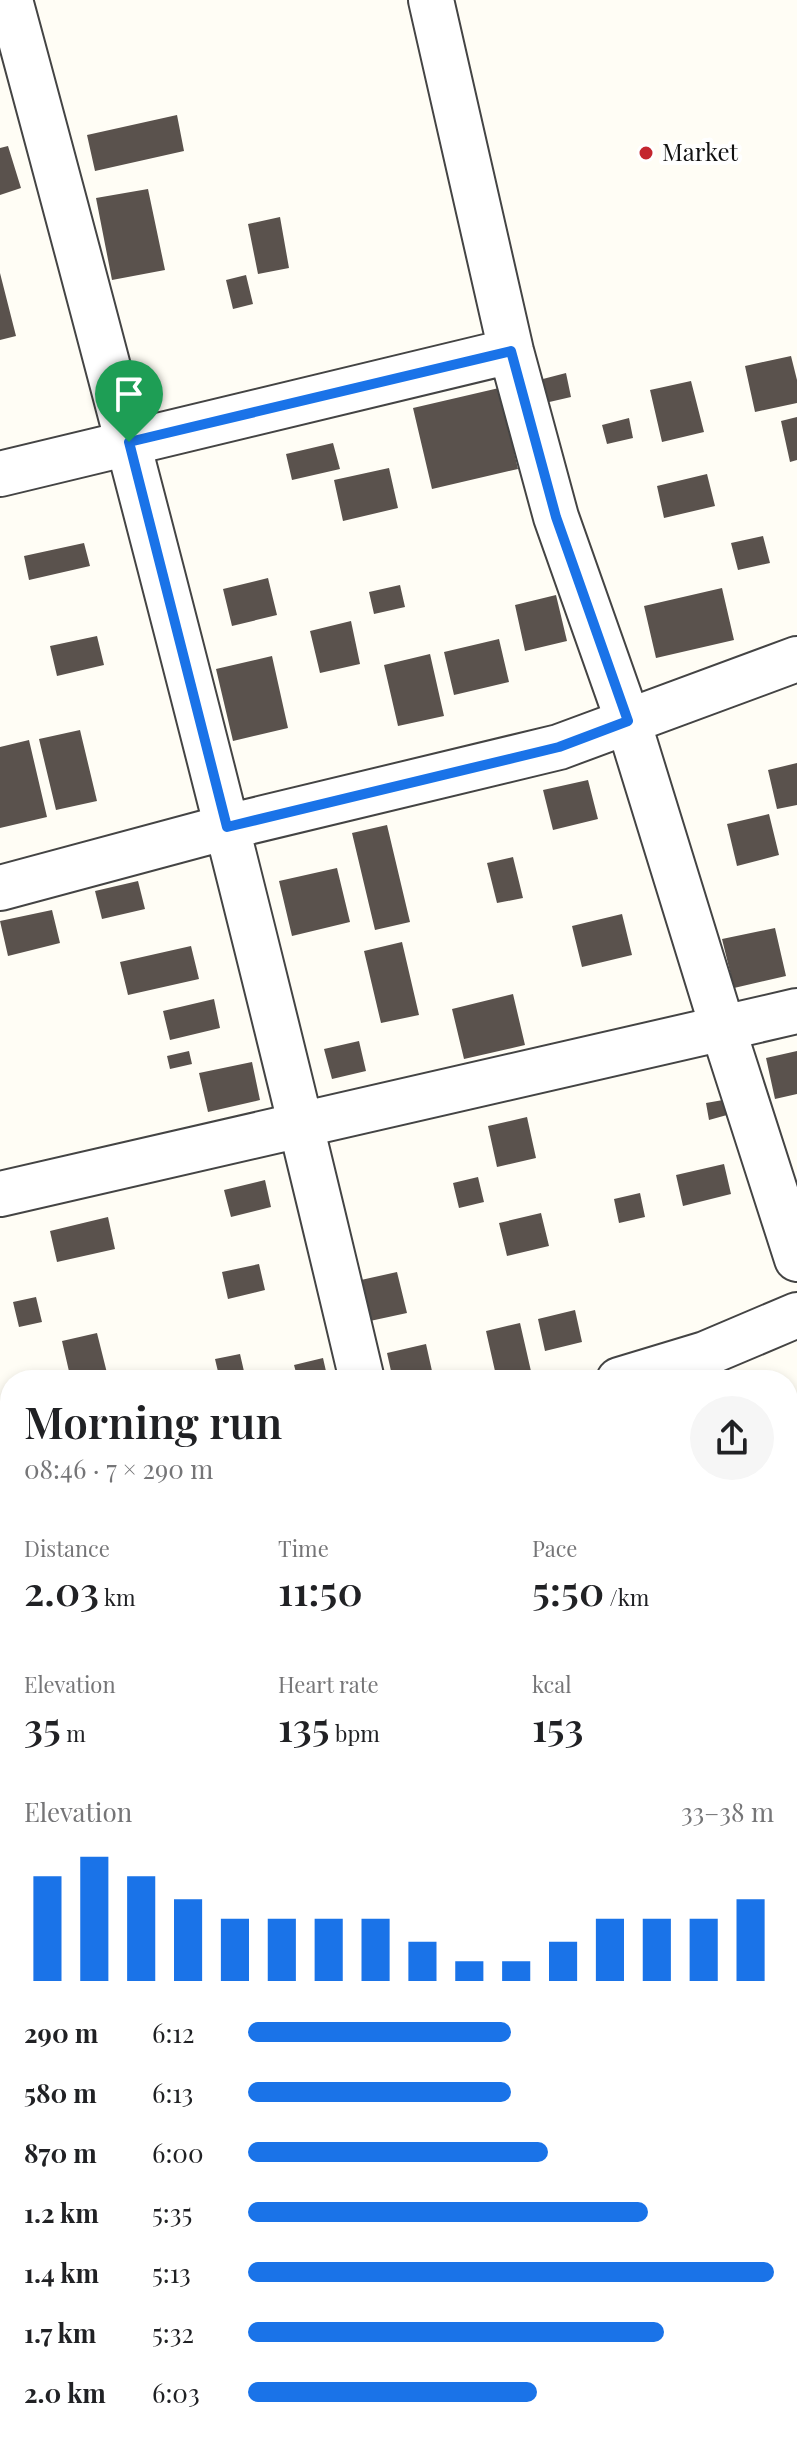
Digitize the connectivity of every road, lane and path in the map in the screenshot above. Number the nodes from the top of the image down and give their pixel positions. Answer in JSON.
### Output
{"nodes":[{"id":1,"x":10,"y":0,"type":"edge"},
{"id":2,"x":431,"y":0,"type":"edge"},
{"id":3,"x":511,"y":351,"type":"junction"},
{"id":4,"x":129,"y":442,"type":"junction"},
{"id":5,"x":0,"y":474,"type":"edge"},
{"id":6,"x":797,"y":659,"type":"edge"},
{"id":7,"x":628,"y":721,"type":"junction"},
{"id":8,"x":227,"y":827,"type":"junction"},
{"id":9,"x":0,"y":888,"type":"edge"},
{"id":10,"x":797,"y":1011,"type":"edge"},
{"id":11,"x":723,"y":1029,"type":"junction"},
{"id":12,"x":302,"y":1124,"type":"junction"},
{"id":13,"x":0,"y":1194,"type":"edge"},
{"id":14,"x":797,"y":1259,"type":"edge"},
{"id":15,"x":797,"y":1315,"type":"edge"},
{"id":16,"x":360,"y":1370,"type":"edge"},
{"id":17,"x":652,"y":1370,"type":"edge"}],
"edges":[{"from":1,"to":4,"type":"street"},
{"from":2,"to":3,"type":"street"},
{"from":3,"to":4,"type":"street"},
{"from":3,"to":7,"type":"street"},
{"from":4,"to":5,"type":"street"},
{"from":4,"to":8,"type":"street"},
{"from":6,"to":7,"type":"street"},
{"from":7,"to":8,"type":"street"},
{"from":7,"to":11,"type":"street"},
{"from":8,"to":9,"type":"street"},
{"from":8,"to":12,"type":"street"},
{"from":10,"to":11,"type":"street"},
{"from":11,"to":12,"type":"street"},
{"from":11,"to":14,"type":"street"},
{"from":12,"to":13,"type":"street"},
{"from":12,"to":16,"type":"street"},
{"from":15,"to":17,"type":"street"}]}
